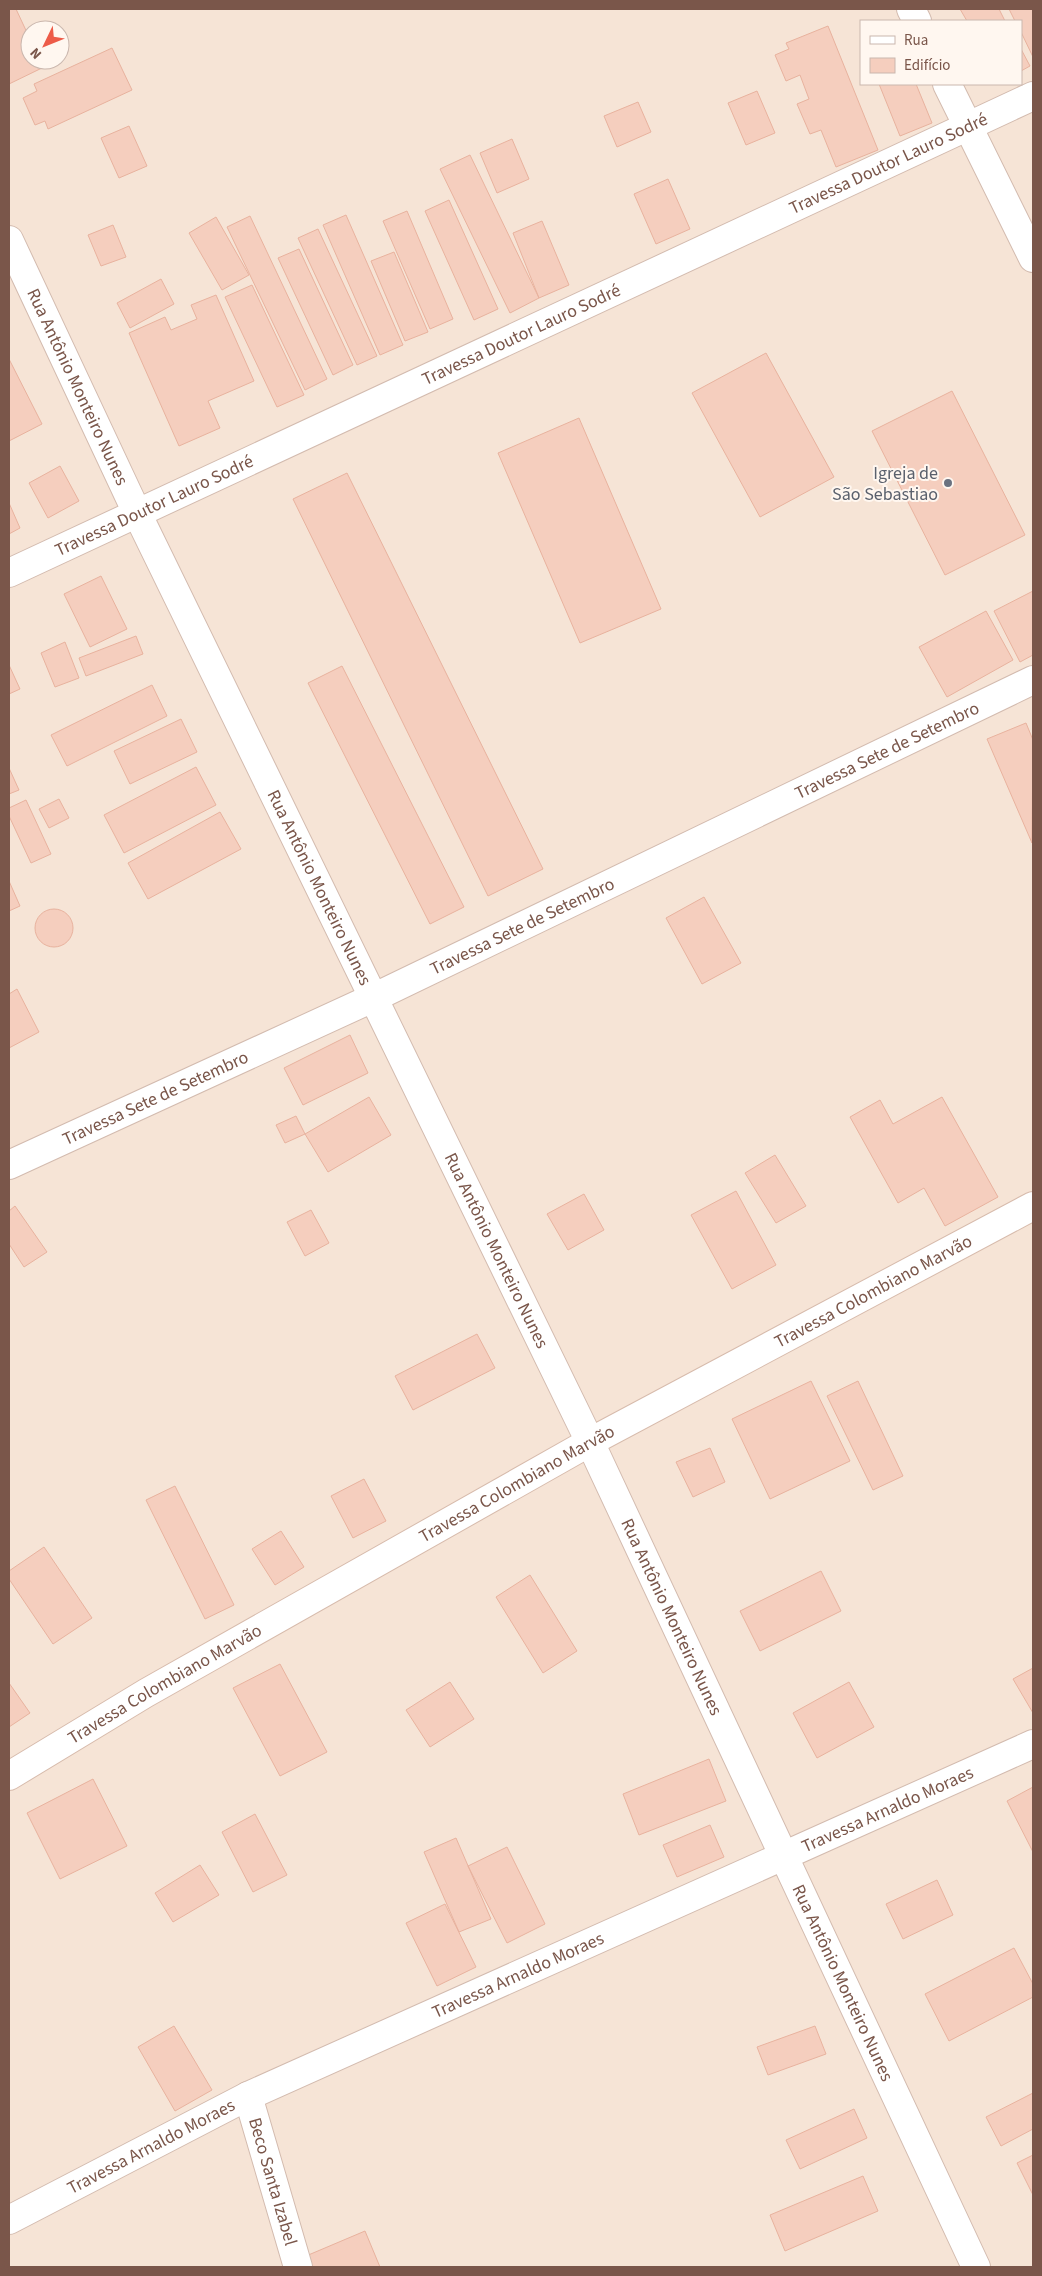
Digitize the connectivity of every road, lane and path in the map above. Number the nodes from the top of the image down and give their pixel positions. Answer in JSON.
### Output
{"nodes":[{"id":1,"x":947,"y":85,"type":"edge"},
{"id":2,"x":1033,"y":96,"type":"edge"},
{"id":3,"x":967,"y":126,"type":"junction"},
{"id":4,"x":9,"y":240,"type":"edge"},
{"id":5,"x":1033,"y":258,"type":"edge"},
{"id":6,"x":137,"y":513,"type":"junction"},
{"id":7,"x":9,"y":573,"type":"edge"},
{"id":8,"x":1033,"y":680,"type":"edge"},
{"id":9,"x":375,"y":997,"type":"junction"},
{"id":10,"x":9,"y":1165,"type":"edge"},
{"id":11,"x":1033,"y":1206,"type":"edge"},
{"id":12,"x":590,"y":1442,"type":"junction"},
{"id":13,"x":1033,"y":1744,"type":"edge"},
{"id":14,"x":9,"y":1776,"type":"edge"},
{"id":15,"x":784,"y":1855,"type":"junction"},
{"id":16,"x":248,"y":2096,"type":"junction"},
{"id":17,"x":9,"y":2220,"type":"edge"},
{"id":18,"x":298,"y":2267,"type":"edge"},
{"id":19,"x":976,"y":2267,"type":"edge"}],
"edges":[{"from":1,"to":3,"type":"street"},
{"from":2,"to":3,"type":"street","name":"Travessa Doutor Lauro Sodré"},
{"from":3,"to":5,"type":"street"},
{"from":3,"to":6,"type":"street","name":"Travessa Doutor Lauro Sodré"},
{"from":4,"to":6,"type":"street","name":"Rua Antônio Monteiro Nunes"},
{"from":6,"to":7,"type":"street","name":"Travessa Doutor Lauro Sodré"},
{"from":6,"to":9,"type":"street","name":"Rua Antônio Monteiro Nunes"},
{"from":8,"to":9,"type":"street","name":"Travessa Sete de Setembro"},
{"from":9,"to":10,"type":"street","name":"Travessa Sete de Setembro"},
{"from":9,"to":12,"type":"street","name":"Rua Antônio Monteiro Nunes"},
{"from":11,"to":12,"type":"street","name":"Travessa Colombiano Marvão"},
{"from":12,"to":14,"type":"street","name":"Travessa Colombiano Marvão"},
{"from":12,"to":15,"type":"street","name":"Rua Antônio Monteiro Nunes"},
{"from":13,"to":15,"type":"street","name":"Travessa Arnaldo Moraes"},
{"from":15,"to":16,"type":"street","name":"Travessa Arnaldo Moraes"},
{"from":15,"to":19,"type":"street","name":"Rua Antônio Monteiro Nunes"},
{"from":16,"to":17,"type":"street","name":"Travessa Arnaldo Moraes"},
{"from":16,"to":18,"type":"street","name":"Beco Santa Izabel"}]}
